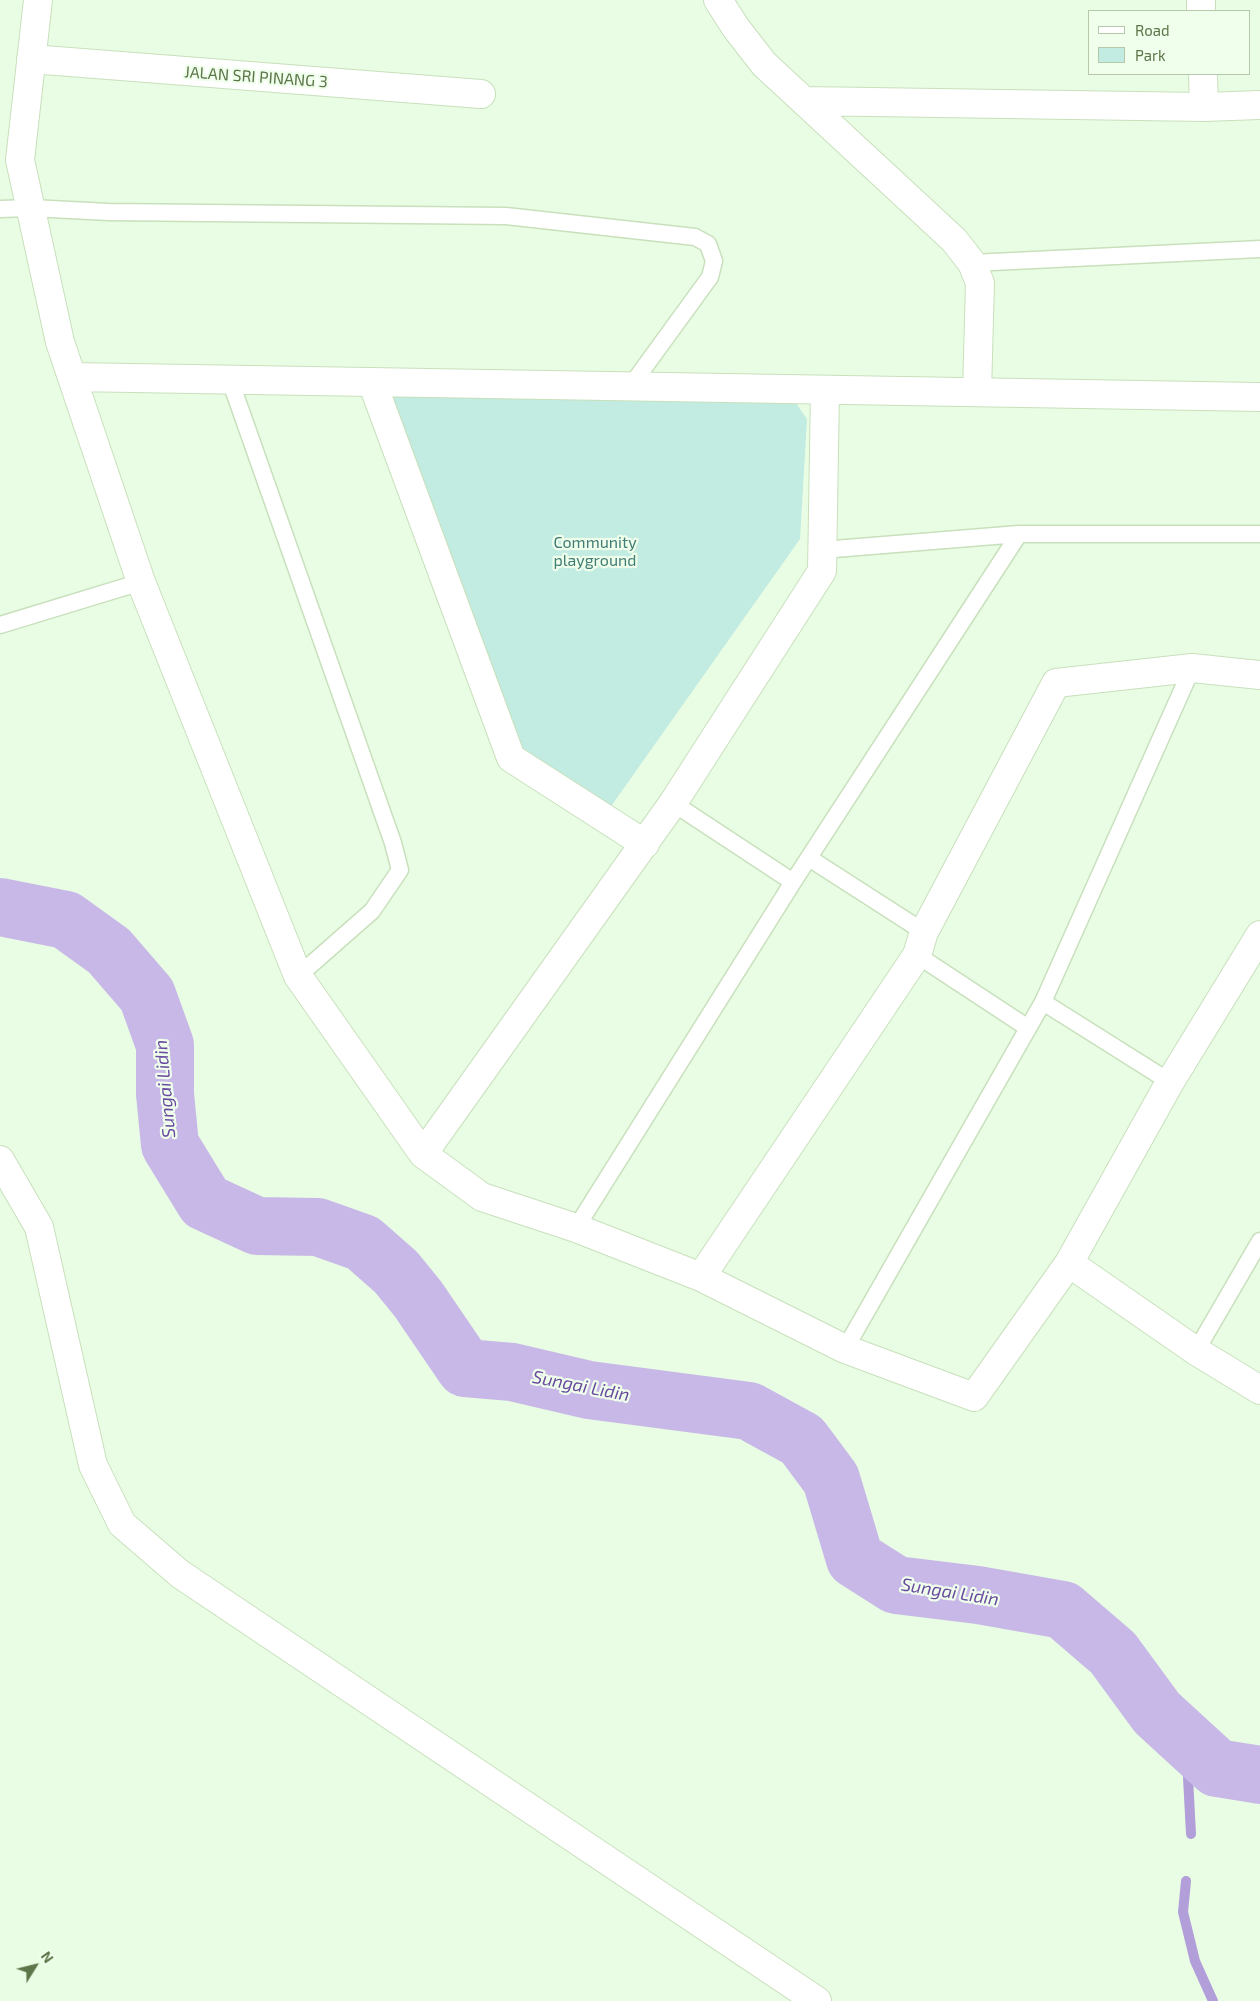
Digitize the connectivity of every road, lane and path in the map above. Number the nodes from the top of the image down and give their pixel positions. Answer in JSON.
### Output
{"nodes":[{"id":1,"x":38,"y":0,"type":"edge"},
{"id":2,"x":718,"y":0,"type":"edge"},
{"id":3,"x":31,"y":59,"type":"junction"},
{"id":4,"x":1203,"y":75,"type":"edge"},
{"id":5,"x":481,"y":94,"type":"dead end"},
{"id":6,"x":805,"y":101,"type":"junction"},
{"id":7,"x":1260,"y":105,"type":"edge"},
{"id":8,"x":1204,"y":107,"type":"junction"},
{"id":9,"x":31,"y":208,"type":"junction"},
{"id":10,"x":0,"y":209,"type":"edge"},
{"id":11,"x":1260,"y":249,"type":"edge"},
{"id":12,"x":972,"y":263,"type":"junction"},
{"id":13,"x":73,"y":377,"type":"junction"},
{"id":14,"x":230,"y":380,"type":"junction"},
{"id":15,"x":372,"y":382,"type":"junction"},
{"id":16,"x":630,"y":387,"type":"junction"},
{"id":17,"x":825,"y":390,"type":"junction"},
{"id":18,"x":977,"y":392,"type":"junction"},
{"id":19,"x":1260,"y":397,"type":"edge"},
{"id":20,"x":1019,"y":534,"type":"junction"},
{"id":21,"x":1260,"y":534,"type":"edge"},
{"id":22,"x":822,"y":550,"type":"junction"},
{"id":23,"x":141,"y":582,"type":"junction"},
{"id":24,"x":0,"y":625,"type":"edge"},
{"id":25,"x":1192,"y":668,"type":"junction"},
{"id":26,"x":1260,"y":675,"type":"edge"},
{"id":27,"x":674,"y":803,"type":"junction"},
{"id":28,"x":645,"y":844,"type":"junction"},
{"id":29,"x":809,"y":858,"type":"junction"},
{"id":30,"x":794,"y":882,"type":"junction"},
{"id":31,"x":1260,"y":935,"type":"edge"},
{"id":32,"x":920,"y":943,"type":"junction"},
{"id":33,"x":298,"y":976,"type":"junction"},
{"id":34,"x":1043,"y":1002,"type":"junction"},
{"id":35,"x":1028,"y":1028,"type":"junction"},
{"id":36,"x":1170,"y":1082,"type":"junction"},
{"id":37,"x":422,"y":1154,"type":"junction"},
{"id":38,"x":0,"y":1160,"type":"edge"},
{"id":39,"x":576,"y":1228,"type":"junction"},
{"id":40,"x":1260,"y":1241,"type":"edge"},
{"id":41,"x":1070,"y":1263,"type":"junction"},
{"id":42,"x":701,"y":1278,"type":"junction"},
{"id":43,"x":845,"y":1349,"type":"junction"},
{"id":44,"x":1196,"y":1351,"type":"junction"},
{"id":45,"x":1260,"y":1390,"type":"edge"},
{"id":46,"x":817,"y":2001,"type":"edge"}],
"edges":[{"from":1,"to":3,"type":"street"},
{"from":2,"to":6,"type":"street"},
{"from":3,"to":5,"type":"street","name":"JALAN SRI PINANG 3"},
{"from":3,"to":9,"type":"street"},
{"from":4,"to":8,"type":"street"},
{"from":6,"to":8,"type":"street"},
{"from":6,"to":12,"type":"street"},
{"from":7,"to":8,"type":"street"},
{"from":9,"to":10,"type":"lane"},
{"from":9,"to":13,"type":"street"},
{"from":9,"to":16,"type":"lane"},
{"from":11,"to":12,"type":"lane"},
{"from":12,"to":18,"type":"street"},
{"from":13,"to":14,"type":"street"},
{"from":13,"to":23,"type":"street"},
{"from":14,"to":15,"type":"street"},
{"from":14,"to":33,"type":"lane"},
{"from":15,"to":16,"type":"street"},
{"from":15,"to":28,"type":"street"},
{"from":16,"to":17,"type":"street"},
{"from":17,"to":18,"type":"street"},
{"from":17,"to":22,"type":"street"},
{"from":18,"to":19,"type":"street"},
{"from":20,"to":21,"type":"lane"},
{"from":20,"to":22,"type":"lane"},
{"from":20,"to":29,"type":"lane"},
{"from":22,"to":27,"type":"street"},
{"from":23,"to":24,"type":"lane"},
{"from":23,"to":33,"type":"street"},
{"from":25,"to":26,"type":"street"},
{"from":25,"to":32,"type":"street"},
{"from":25,"to":34,"type":"lane"},
{"from":27,"to":28,"type":"street"},
{"from":27,"to":30,"type":"lane"},
{"from":28,"to":37,"type":"street"},
{"from":29,"to":30,"type":"lane"},
{"from":29,"to":32,"type":"lane"},
{"from":30,"to":39,"type":"lane"},
{"from":31,"to":36,"type":"street"},
{"from":32,"to":35,"type":"lane"},
{"from":32,"to":42,"type":"street"},
{"from":33,"to":37,"type":"street"},
{"from":34,"to":35,"type":"lane"},
{"from":34,"to":36,"type":"lane"},
{"from":35,"to":43,"type":"lane"},
{"from":36,"to":41,"type":"street"},
{"from":37,"to":39,"type":"street"},
{"from":38,"to":46,"type":"street"},
{"from":39,"to":42,"type":"street"},
{"from":40,"to":44,"type":"lane"},
{"from":41,"to":43,"type":"street"},
{"from":41,"to":44,"type":"street"},
{"from":42,"to":43,"type":"street"},
{"from":44,"to":45,"type":"street"}]}
